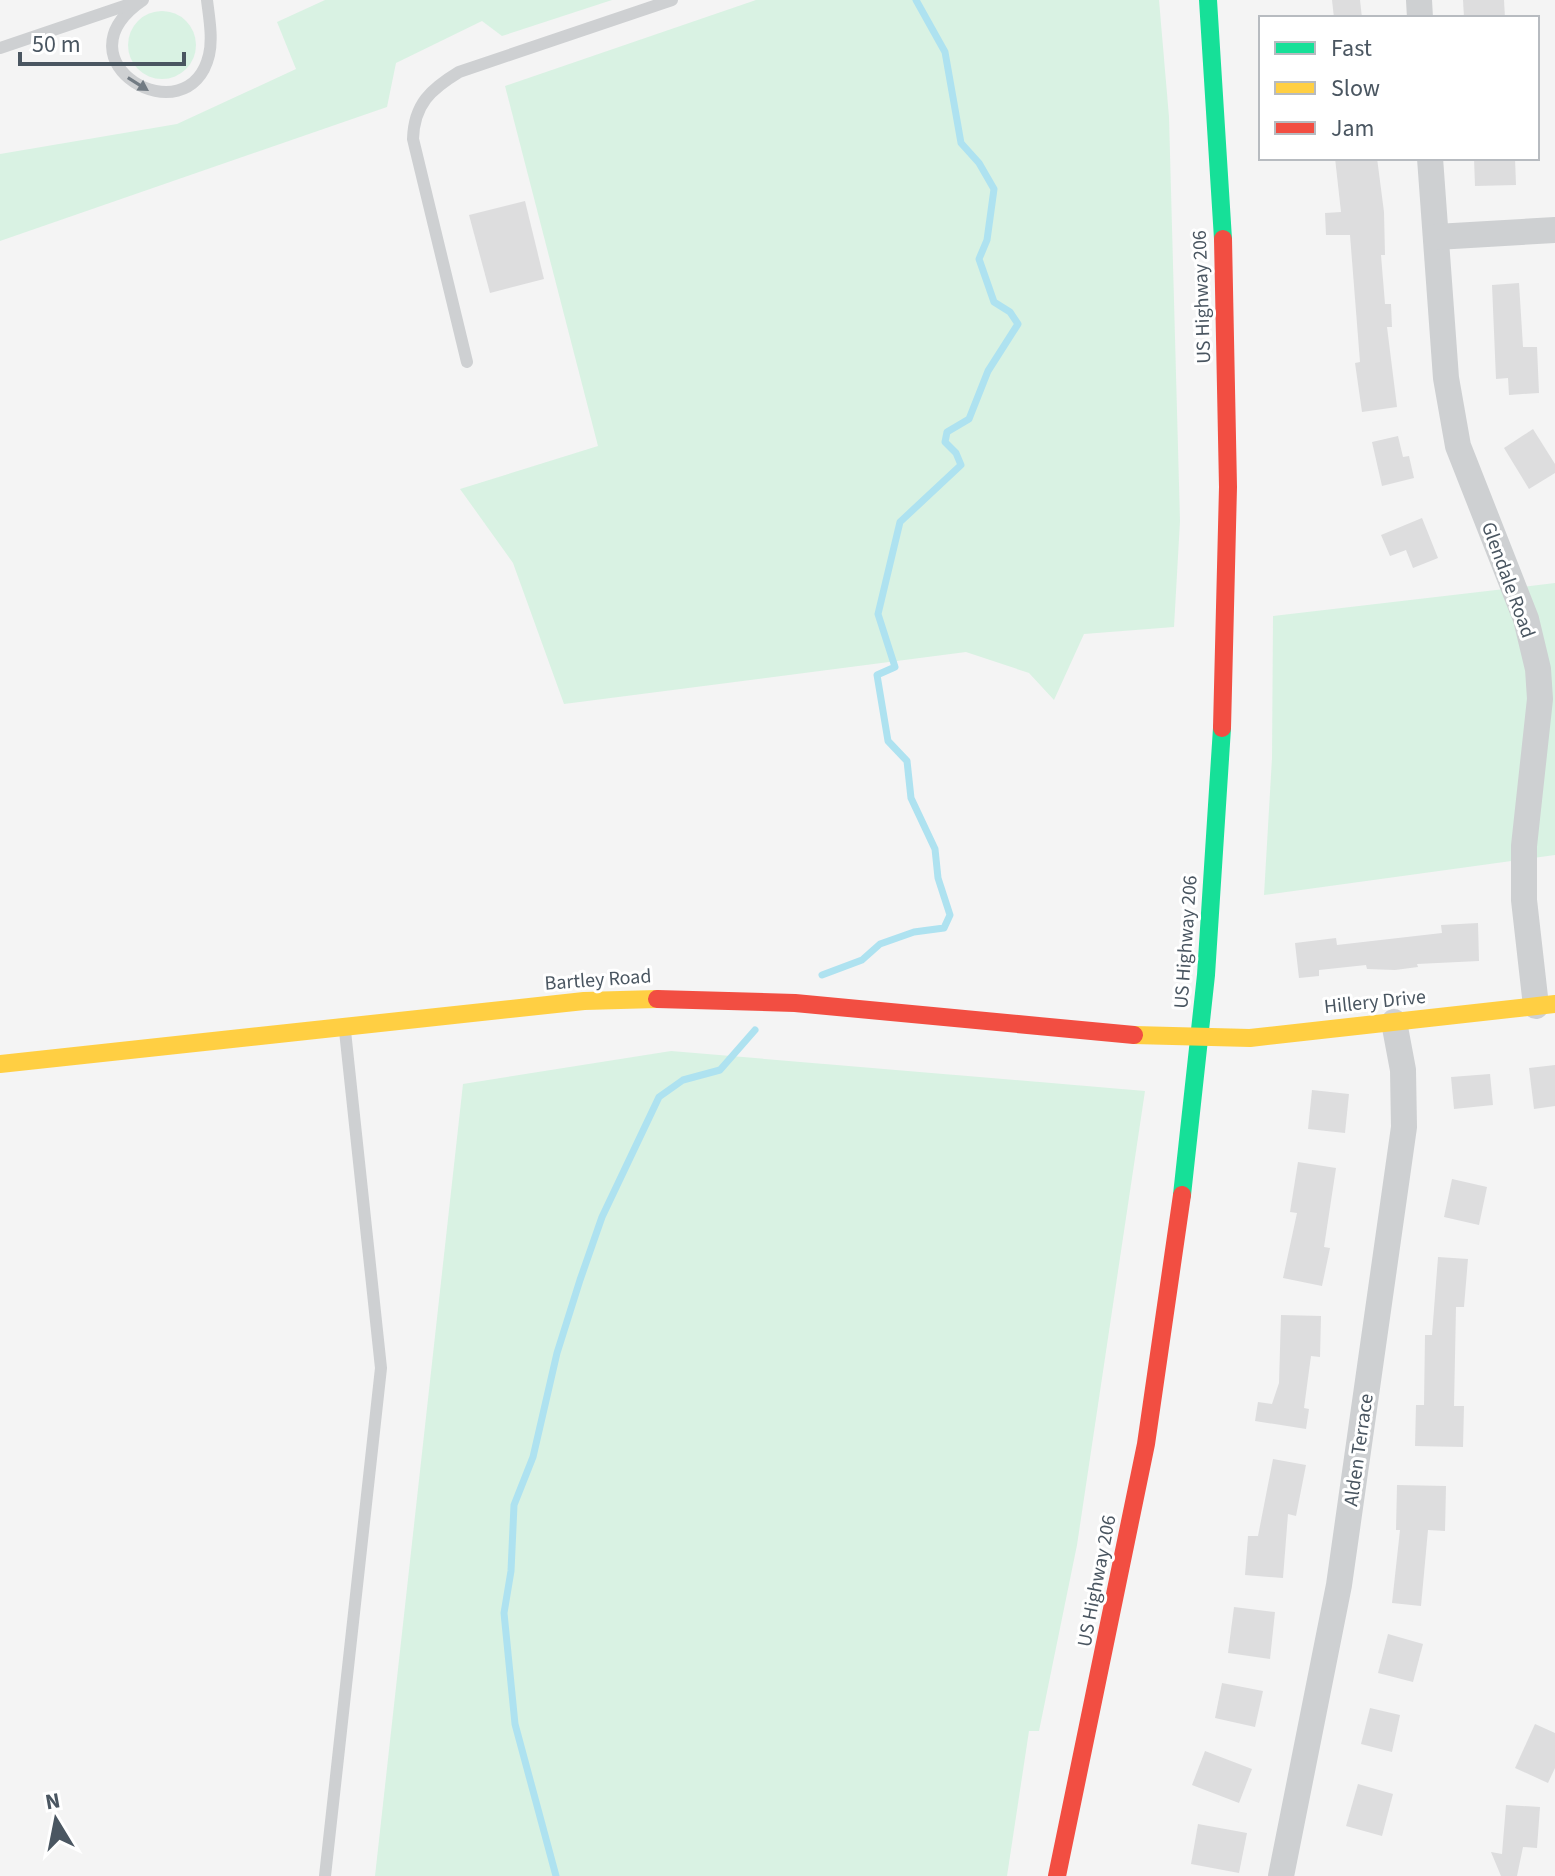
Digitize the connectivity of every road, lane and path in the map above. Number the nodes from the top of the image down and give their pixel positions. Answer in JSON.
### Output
{"nodes":[{"id":1,"x":143,"y":0,"type":"edge"},
{"id":2,"x":207,"y":0,"type":"edge"},
{"id":3,"x":672,"y":0,"type":"edge"},
{"id":4,"x":1208,"y":0,"type":"edge"},
{"id":5,"x":0,"y":48,"type":"edge"},
{"id":6,"x":1430,"y":160,"type":"edge"},
{"id":7,"x":1555,"y":230,"type":"edge"},
{"id":8,"x":1436,"y":237,"type":"junction"},
{"id":9,"x":467,"y":362,"type":"dead end"},
{"id":10,"x":1545,"y":1005,"type":"edge"},
{"id":11,"x":1394,"y":1022,"type":"junction"},
{"id":12,"x":344,"y":1028,"type":"junction"},
{"id":13,"x":1200,"y":1038,"type":"junction"},
{"id":14,"x":0,"y":1064,"type":"edge"},
{"id":15,"x":325,"y":1876,"type":"edge"},
{"id":16,"x":1057,"y":1876,"type":"edge"},
{"id":17,"x":1281,"y":1876,"type":"edge"}],
"edges":[{"from":1,"to":2,"type":"lane","one_way":true},
{"from":1,"to":5,"type":"lane"},
{"from":3,"to":9,"type":"lane"},
{"from":4,"to":13,"type":"main road","name":"US Highway 206"},
{"from":6,"to":8,"type":"street","name":"Glendale Road"},
{"from":7,"to":8,"type":"street"},
{"from":8,"to":10,"type":"street","name":"Glendale Road"},
{"from":10,"to":11,"type":"main road","name":"Hillery Drive"},
{"from":11,"to":13,"type":"main road","name":"Hillery Drive"},
{"from":11,"to":17,"type":"street","name":"Alden Terrace"},
{"from":12,"to":13,"type":"main road","name":"Bartley Road"},
{"from":12,"to":14,"type":"main road","name":"Bartley Road"},
{"from":12,"to":15,"type":"lane"},
{"from":13,"to":16,"type":"main road","name":"US Highway 206"}]}
